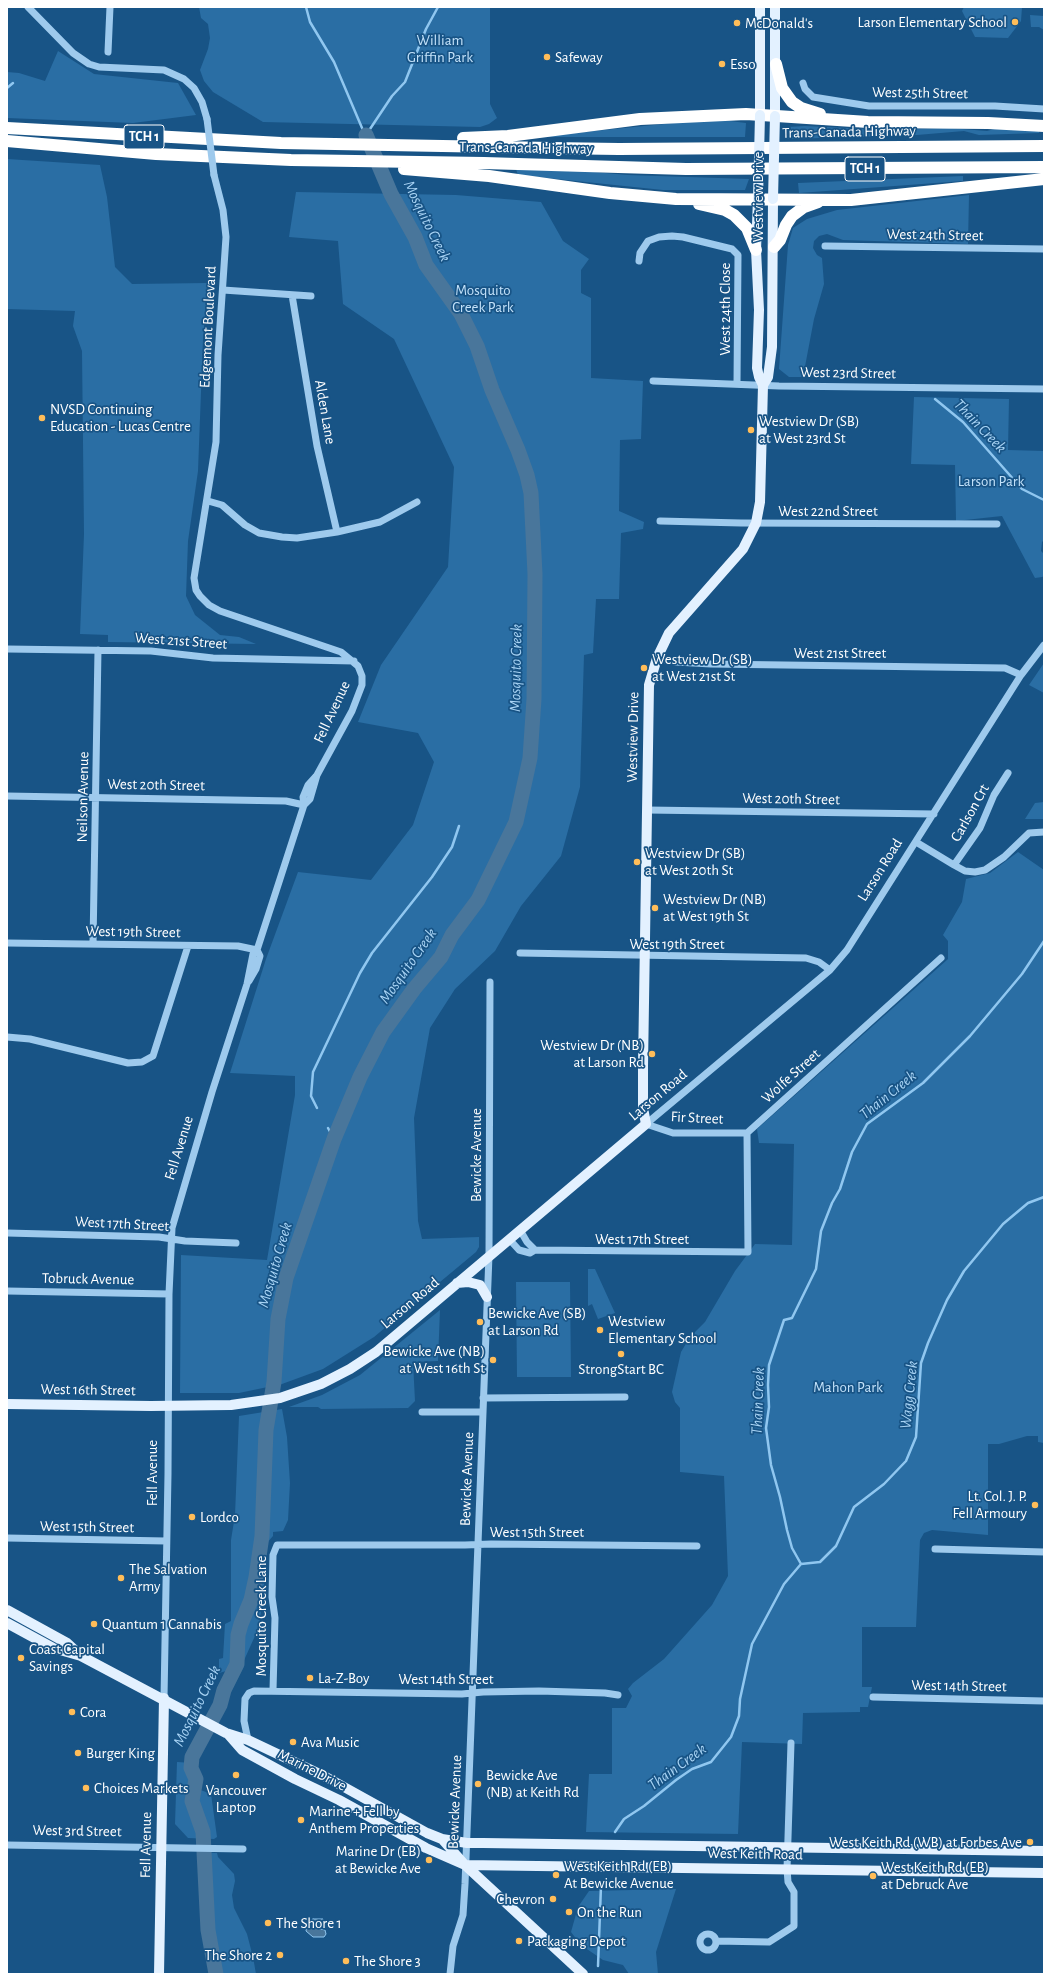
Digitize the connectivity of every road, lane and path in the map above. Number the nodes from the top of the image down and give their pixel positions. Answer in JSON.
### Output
{"nodes":[{"id":1,"x":28,"y":7,"type":"edge"},
{"id":2,"x":110,"y":7,"type":"edge"},
{"id":3,"x":760,"y":7,"type":"edge"},
{"id":4,"x":775,"y":7,"type":"edge"},
{"id":5,"x":108,"y":52,"type":"dead end"},
{"id":6,"x":776,"y":64,"type":"junction"},
{"id":7,"x":803,"y":83,"type":"dead end"},
{"id":8,"x":1044,"y":110,"type":"edge"},
{"id":9,"x":760,"y":115,"type":"junction"},
{"id":10,"x":775,"y":116,"type":"junction"},
{"id":11,"x":830,"y":119,"type":"junction"},
{"id":12,"x":1044,"y":126,"type":"edge"},
{"id":13,"x":7,"y":128,"type":"edge"},
{"id":14,"x":7,"y":141,"type":"edge"},
{"id":15,"x":475,"y":142,"type":"junction"},
{"id":16,"x":1044,"y":146,"type":"edge"},
{"id":17,"x":291,"y":160,"type":"junction"},
{"id":18,"x":1044,"y":167,"type":"edge"},
{"id":19,"x":1044,"y":179,"type":"edge"},
{"id":20,"x":676,"y":199,"type":"junction"},
{"id":21,"x":758,"y":199,"type":"junction"},
{"id":22,"x":773,"y":199,"type":"junction"},
{"id":23,"x":831,"y":200,"type":"junction"},
{"id":24,"x":825,"y":246,"type":"dead end"},
{"id":25,"x":774,"y":247,"type":"junction"},
{"id":26,"x":1044,"y":249,"type":"edge"},
{"id":27,"x":756,"y":250,"type":"junction"},
{"id":28,"x":639,"y":261,"type":"dead end"},
{"id":29,"x":223,"y":290,"type":"junction"},
{"id":30,"x":292,"y":295,"type":"junction"},
{"id":31,"x":311,"y":296,"type":"dead end"},
{"id":32,"x":653,"y":381,"type":"dead end"},
{"id":33,"x":737,"y":384,"type":"junction"},
{"id":34,"x":763,"y":385,"type":"junction"},
{"id":35,"x":1044,"y":388,"type":"edge"},
{"id":36,"x":208,"y":501,"type":"junction"},
{"id":37,"x":417,"y":502,"type":"dead end"},
{"id":38,"x":660,"y":521,"type":"dead end"},
{"id":39,"x":756,"y":523,"type":"junction"},
{"id":40,"x":997,"y":524,"type":"dead end"},
{"id":41,"x":337,"y":532,"type":"junction"},
{"id":42,"x":1044,"y":645,"type":"edge"},
{"id":43,"x":7,"y":649,"type":"edge"},
{"id":44,"x":98,"y":650,"type":"junction"},
{"id":45,"x":657,"y":658,"type":"junction"},
{"id":46,"x":354,"y":661,"type":"junction"},
{"id":47,"x":1021,"y":675,"type":"junction"},
{"id":48,"x":1008,"y":773,"type":"dead end"},
{"id":49,"x":7,"y":796,"type":"edge"},
{"id":50,"x":96,"y":798,"type":"junction"},
{"id":51,"x":304,"y":805,"type":"junction"},
{"id":52,"x":647,"y":810,"type":"junction"},
{"id":53,"x":934,"y":814,"type":"junction"},
{"id":54,"x":1044,"y":832,"type":"edge"},
{"id":55,"x":916,"y":842,"type":"junction"},
{"id":56,"x":954,"y":865,"type":"junction"},
{"id":57,"x":7,"y":943,"type":"edge"},
{"id":58,"x":93,"y":944,"type":"junction"},
{"id":59,"x":188,"y":946,"type":"junction"},
{"id":60,"x":257,"y":950,"type":"junction"},
{"id":61,"x":520,"y":953,"type":"dead end"},
{"id":62,"x":645,"y":957,"type":"junction"},
{"id":63,"x":941,"y":958,"type":"dead end"},
{"id":64,"x":830,"y":970,"type":"junction"},
{"id":65,"x":490,"y":982,"type":"dead end"},
{"id":66,"x":7,"y":1037,"type":"edge"},
{"id":67,"x":646,"y":1124,"type":"junction"},
{"id":68,"x":747,"y":1133,"type":"junction"},
{"id":69,"x":520,"y":1230,"type":"junction"},
{"id":70,"x":7,"y":1233,"type":"edge"},
{"id":71,"x":171,"y":1239,"type":"junction"},
{"id":72,"x":509,"y":1239,"type":"junction"},
{"id":73,"x":236,"y":1243,"type":"dead end"},
{"id":74,"x":536,"y":1250,"type":"junction"},
{"id":75,"x":489,"y":1255,"type":"junction"},
{"id":76,"x":457,"y":1284,"type":"junction"},
{"id":77,"x":7,"y":1291,"type":"edge"},
{"id":78,"x":169,"y":1294,"type":"junction"},
{"id":79,"x":487,"y":1297,"type":"junction"},
{"id":80,"x":625,"y":1397,"type":"dead end"},
{"id":81,"x":483,"y":1398,"type":"junction"},
{"id":82,"x":7,"y":1404,"type":"edge"},
{"id":83,"x":168,"y":1406,"type":"junction"},
{"id":84,"x":422,"y":1412,"type":"dead end"},
{"id":85,"x":483,"y":1412,"type":"junction"},
{"id":86,"x":7,"y":1538,"type":"edge"},
{"id":87,"x":166,"y":1541,"type":"junction"},
{"id":88,"x":281,"y":1545,"type":"joint"},
{"id":89,"x":478,"y":1545,"type":"junction"},
{"id":90,"x":697,"y":1546,"type":"dead end"},
{"id":91,"x":935,"y":1549,"type":"dead end"},
{"id":92,"x":1044,"y":1552,"type":"edge"},
{"id":93,"x":7,"y":1610,"type":"edge"},
{"id":94,"x":7,"y":1623,"type":"edge"},
{"id":95,"x":81,"y":1656,"type":"junction"},
{"id":96,"x":273,"y":1690,"type":"junction"},
{"id":97,"x":472,"y":1693,"type":"junction"},
{"id":98,"x":618,"y":1695,"type":"dead end"},
{"id":99,"x":873,"y":1697,"type":"dead end"},
{"id":100,"x":164,"y":1698,"type":"junction"},
{"id":101,"x":1044,"y":1700,"type":"edge"},
{"id":102,"x":226,"y":1733,"type":"junction"},
{"id":103,"x":248,"y":1740,"type":"junction"},
{"id":104,"x":791,"y":1743,"type":"dead end"},
{"id":105,"x":442,"y":1839,"type":"junction"},
{"id":106,"x":466,"y":1843,"type":"junction"},
{"id":107,"x":7,"y":1845,"type":"edge"},
{"id":108,"x":161,"y":1847,"type":"junction"},
{"id":109,"x":788,"y":1847,"type":"junction"},
{"id":110,"x":243,"y":1849,"type":"dead end"},
{"id":111,"x":1044,"y":1851,"type":"edge"},
{"id":112,"x":465,"y":1865,"type":"junction"},
{"id":113,"x":787,"y":1869,"type":"junction"},
{"id":114,"x":1044,"y":1874,"type":"edge"},
{"id":115,"x":716,"y":1941,"type":"dead end"},
{"id":116,"x":159,"y":1974,"type":"edge"},
{"id":117,"x":450,"y":1974,"type":"edge"},
{"id":118,"x":583,"y":1974,"type":"edge"}],
"edges":[{"from":1,"to":29,"type":"street","name":"Edgemont Boulevard","bridge":true},
{"from":2,"to":5,"type":"street"},
{"from":3,"to":9,"type":"main road","name":"Westview Drive"},
{"from":4,"to":6,"type":"main road","name":"Westview Drive"},
{"from":6,"to":10,"type":"main road","name":"Westview Drive"},
{"from":6,"to":11,"type":"highway"},
{"from":7,"to":8,"type":"street","name":"West 25th Street"},
{"from":9,"to":10,"type":"highway"},
{"from":9,"to":15,"type":"highway"},
{"from":9,"to":21,"type":"main road","name":"Westview Drive","bridge":true},
{"from":10,"to":11,"type":"highway"},
{"from":10,"to":22,"type":"main road","name":"Westview Drive","bridge":true},
{"from":11,"to":12,"type":"highway"},
{"from":13,"to":15,"type":"highway","number":"TCH 1"},
{"from":14,"to":17,"type":"highway","name":"Trans-Canada Highway","number":"TCH 1"},
{"from":15,"to":16,"type":"highway","name":"Trans-Canada Highway","number":"TCH 1"},
{"from":17,"to":18,"type":"highway","name":"Trans-Canada Highway","number":"TCH 1"},
{"from":17,"to":20,"type":"highway"},
{"from":19,"to":23,"type":"highway"},
{"from":20,"to":21,"type":"highway"},
{"from":20,"to":27,"type":"highway"},
{"from":21,"to":22,"type":"highway"},
{"from":21,"to":27,"type":"main road","name":"Westview Drive"},
{"from":22,"to":23,"type":"highway"},
{"from":22,"to":25,"type":"main road","name":"Westview Drive"},
{"from":23,"to":25,"type":"highway"},
{"from":24,"to":26,"type":"street","name":"West 24th Street"},
{"from":25,"to":34,"type":"main road","name":"Westview Drive"},
{"from":27,"to":34,"type":"main road","name":"Westview Drive"},
{"from":28,"to":33,"type":"street","name":"West 24th Close"},
{"from":29,"to":30,"type":"street"},
{"from":29,"to":36,"type":"street","name":"Edgemont Boulevard"},
{"from":30,"to":31,"type":"street"},
{"from":30,"to":41,"type":"street","name":"Alden Lane"},
{"from":32,"to":33,"type":"street","name":"West 23rd Street"},
{"from":33,"to":34,"type":"street","name":"West 23rd Street"},
{"from":34,"to":35,"type":"street","name":"West 23rd Street"},
{"from":34,"to":39,"type":"main road","name":"Westview Drive"},
{"from":36,"to":41,"type":"street"},
{"from":36,"to":46,"type":"street","name":"Edgemont Boulevard"},
{"from":37,"to":41,"type":"street"},
{"from":38,"to":39,"type":"street","name":"West 22nd Street"},
{"from":39,"to":40,"type":"street","name":"West 22nd Street"},
{"from":39,"to":45,"type":"main road","name":"Westview Drive"},
{"from":42,"to":47,"type":"street","name":"Larson Road"},
{"from":43,"to":44,"type":"street","name":"West 21st Street"},
{"from":44,"to":46,"type":"street","name":"West 21st Street"},
{"from":44,"to":50,"type":"street","name":"Neilson Avenue"},
{"from":45,"to":47,"type":"street","name":"West 21st Street"},
{"from":45,"to":52,"type":"main road","name":"Westview Drive"},
{"from":46,"to":51,"type":"street","name":"Fell Avenue"},
{"from":47,"to":53,"type":"street","name":"Larson Road"},
{"from":48,"to":56,"type":"street","name":"Carlson Crt"},
{"from":49,"to":50,"type":"street","name":"West 20th Street"},
{"from":50,"to":51,"type":"street","name":"West 20th Street"},
{"from":50,"to":58,"type":"street","name":"Neilson Avenue"},
{"from":51,"to":60,"type":"street","name":"Fell Avenue"},
{"from":52,"to":53,"type":"street","name":"West 20th Street"},
{"from":52,"to":62,"type":"main road","name":"Westview Drive"},
{"from":53,"to":55,"type":"street","name":"Larson Road"},
{"from":54,"to":56,"type":"street"},
{"from":55,"to":56,"type":"street"},
{"from":55,"to":64,"type":"street","name":"Larson Road"},
{"from":57,"to":58,"type":"street","name":"West 19th Street"},
{"from":58,"to":59,"type":"street","name":"West 19th Street"},
{"from":59,"to":60,"type":"street","name":"West 19th Street"},
{"from":59,"to":66,"type":"street"},
{"from":60,"to":71,"type":"street","name":"Fell Avenue"},
{"from":61,"to":62,"type":"street","name":"West 19th Street"},
{"from":62,"to":64,"type":"street","name":"West 19th Street"},
{"from":62,"to":67,"type":"main road","name":"Westview Drive"},
{"from":63,"to":68,"type":"street","name":"Wolfe Street"},
{"from":64,"to":67,"type":"street","name":"Larson Road"},
{"from":65,"to":75,"type":"street","name":"Bewicke Avenue"},
{"from":67,"to":68,"type":"street","name":"Fir Street"},
{"from":67,"to":69,"type":"main road","name":"Larson Road"},
{"from":68,"to":74,"type":"street","name":"West 17th Street"},
{"from":69,"to":72,"type":"main road","name":"Larson Road"},
{"from":69,"to":74,"type":"street"},
{"from":70,"to":71,"type":"street","name":"West 17th Street"},
{"from":71,"to":73,"type":"street","name":"West 17th Street"},
{"from":71,"to":78,"type":"street","name":"Fell Avenue"},
{"from":72,"to":74,"type":"street","name":"West 17th Street"},
{"from":72,"to":75,"type":"main road","name":"Larson Road"},
{"from":75,"to":76,"type":"main road","name":"Larson Road"},
{"from":75,"to":79,"type":"street","name":"Bewicke Avenue"},
{"from":76,"to":79,"type":"main road"},
{"from":76,"to":83,"type":"main road","name":"Larson Road"},
{"from":77,"to":78,"type":"street","name":"Tobruck Avenue"},
{"from":78,"to":83,"type":"street","name":"Fell Avenue"},
{"from":79,"to":81,"type":"street","name":"Bewicke Avenue"},
{"from":80,"to":81,"type":"street"},
{"from":81,"to":85,"type":"street","name":"Bewicke Avenue"},
{"from":82,"to":83,"type":"main road","name":"West 16th Street"},
{"from":83,"to":87,"type":"street","name":"Fell Avenue"},
{"from":84,"to":85,"type":"street"},
{"from":85,"to":89,"type":"street","name":"Bewicke Avenue"},
{"from":86,"to":87,"type":"street","name":"West 15th Street"},
{"from":87,"to":100,"type":"street","name":"Fell Avenue"},
{"from":88,"to":89,"type":"street","name":"West 15th Street"},
{"from":88,"to":96,"type":"street","name":"Mosquito Creek Lane"},
{"from":89,"to":90,"type":"street","name":"West 15th Street"},
{"from":89,"to":97,"type":"street","name":"Bewicke Avenue"},
{"from":91,"to":92,"type":"street"},
{"from":93,"to":95,"type":"main road","name":"Marine Drive"},
{"from":94,"to":95,"type":"main road","name":"Marine Drive"},
{"from":95,"to":100,"type":"main road","name":"Marine Drive"},
{"from":96,"to":97,"type":"street","name":"West 14th Street"},
{"from":96,"to":103,"type":"street","name":"Mosquito Creek Lane"},
{"from":97,"to":98,"type":"street","name":"West 14th Street"},
{"from":97,"to":106,"type":"street","name":"Bewicke Avenue"},
{"from":99,"to":101,"type":"street","name":"West 14th Street"},
{"from":100,"to":102,"type":"main road","name":"Marine Drive"},
{"from":100,"to":108,"type":"main road","name":"Fell Avenue"},
{"from":102,"to":103,"type":"main road","name":"Marine Drive"},
{"from":102,"to":112,"type":"main road","name":"Marine Drive"},
{"from":103,"to":105,"type":"main road","name":"Marine Drive"},
{"from":104,"to":109,"type":"street"},
{"from":105,"to":106,"type":"main road","name":"Marine Drive"},
{"from":105,"to":112,"type":"main road","name":"Marine Drive"},
{"from":106,"to":109,"type":"main road","name":"West Keith Road"},
{"from":106,"to":112,"type":"street","name":"Bewicke Avenue"},
{"from":107,"to":108,"type":"street","name":"West 3rd Street"},
{"from":108,"to":110,"type":"street","name":"West 3rd Street"},
{"from":108,"to":116,"type":"main road","name":"Fell Avenue"},
{"from":109,"to":111,"type":"main road","name":"West Keith Road"},
{"from":109,"to":113,"type":"street"},
{"from":112,"to":113,"type":"main road","name":"West Keith Road"},
{"from":112,"to":117,"type":"street","name":"Bewicke Avenue"},
{"from":112,"to":118,"type":"main road"},
{"from":113,"to":114,"type":"main road","name":"West Keith Road"},
{"from":113,"to":115,"type":"street"}]}
